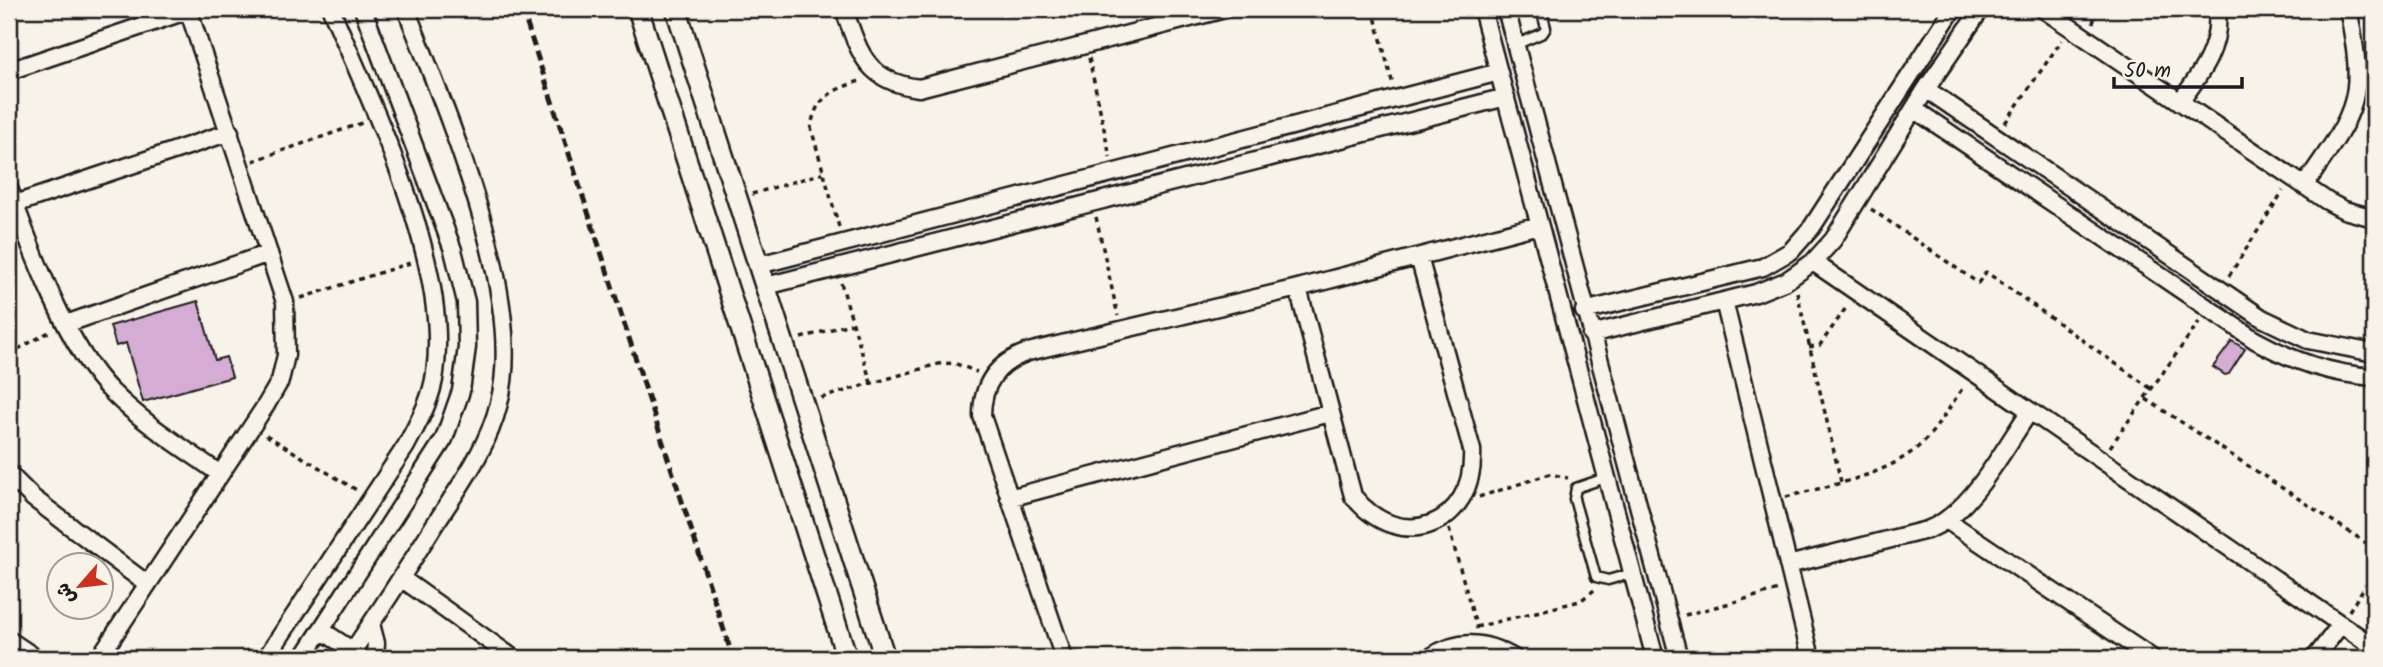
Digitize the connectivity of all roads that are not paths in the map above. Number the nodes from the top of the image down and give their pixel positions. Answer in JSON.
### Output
{"nodes":[{"id":1,"x":331,"y":9,"type":"edge"},
{"id":2,"x":363,"y":9,"type":"edge"},
{"id":3,"x":406,"y":9,"type":"edge"},
{"id":4,"x":638,"y":9,"type":"edge"},
{"id":5,"x":676,"y":9,"type":"edge"},
{"id":6,"x":844,"y":9,"type":"edge"},
{"id":7,"x":1482,"y":9,"type":"edge"},
{"id":8,"x":1506,"y":9,"type":"edge"},
{"id":9,"x":1541,"y":9,"type":"edge"},
{"id":10,"x":1953,"y":9,"type":"edge"},
{"id":11,"x":1981,"y":9,"type":"edge"},
{"id":12,"x":2043,"y":9,"type":"edge"},
{"id":13,"x":2217,"y":9,"type":"edge"},
{"id":14,"x":2348,"y":9,"type":"edge"},
{"id":15,"x":189,"y":10,"type":"edge"},
{"id":16,"x":1214,"y":10,"type":"edge"},
{"id":17,"x":1515,"y":45,"type":"junction"},
{"id":18,"x":9,"y":71,"type":"edge"},
{"id":19,"x":1499,"y":72,"type":"junction"},
{"id":20,"x":1926,"y":89,"type":"junction"},
{"id":21,"x":1432,"y":90,"type":"junction"},
{"id":22,"x":1506,"y":97,"type":"junction"},
{"id":23,"x":2180,"y":102,"type":"junction"},
{"id":24,"x":402,"y":108,"type":"junction"},
{"id":25,"x":1914,"y":109,"type":"junction"},
{"id":26,"x":1437,"y":113,"type":"junction"},
{"id":27,"x":376,"y":117,"type":"junction"},
{"id":28,"x":230,"y":132,"type":"junction"},
{"id":29,"x":1990,"y":132,"type":"junction"},
{"id":30,"x":1971,"y":148,"type":"junction"},
{"id":31,"x":2298,"y":182,"type":"junction"},
{"id":32,"x":11,"y":199,"type":"edge"},
{"id":33,"x":1829,"y":201,"type":"junction"},
{"id":34,"x":1855,"y":208,"type":"junction"},
{"id":35,"x":2374,"y":218,"type":"edge"},
{"id":36,"x":1539,"y":225,"type":"junction"},
{"id":37,"x":824,"y":248,"type":"junction"},
{"id":38,"x":453,"y":250,"type":"junction"},
{"id":39,"x":270,"y":253,"type":"junction"},
{"id":40,"x":1419,"y":257,"type":"junction"},
{"id":41,"x":425,"y":259,"type":"junction"},
{"id":42,"x":1813,"y":262,"type":"junction"},
{"id":43,"x":759,"y":265,"type":"junction"},
{"id":44,"x":833,"y":268,"type":"junction"},
{"id":45,"x":766,"y":286,"type":"junction"},
{"id":46,"x":1298,"y":288,"type":"junction"},
{"id":47,"x":2226,"y":294,"type":"junction"},
{"id":48,"x":1653,"y":295,"type":"junction"},
{"id":49,"x":1724,"y":301,"type":"junction"},
{"id":50,"x":1584,"y":311,"type":"junction"},
{"id":51,"x":2214,"y":313,"type":"junction"},
{"id":52,"x":1658,"y":317,"type":"junction"},
{"id":53,"x":66,"y":324,"type":"junction"},
{"id":54,"x":1591,"y":334,"type":"junction"},
{"id":55,"x":2374,"y":353,"type":"edge"},
{"id":56,"x":2374,"y":377,"type":"edge"},
{"id":57,"x":2030,"y":411,"type":"junction"},
{"id":58,"x":1330,"y":413,"type":"junction"},
{"id":59,"x":1620,"y":428,"type":"junction"},
{"id":60,"x":1596,"y":435,"type":"junction"},
{"id":61,"x":9,"y":474,"type":"edge"},
{"id":62,"x":220,"y":474,"type":"junction"},
{"id":63,"x":1608,"y":477,"type":"junction"},
{"id":64,"x":1009,"y":498,"type":"junction"},
{"id":65,"x":372,"y":499,"type":"junction"},
{"id":66,"x":396,"y":514,"type":"junction"},
{"id":67,"x":1948,"y":520,"type":"junction"},
{"id":68,"x":1788,"y":565,"type":"junction"},
{"id":69,"x":1634,"y":573,"type":"junction"},
{"id":70,"x":401,"y":578,"type":"junction"},
{"id":71,"x":148,"y":584,"type":"junction"},
{"id":72,"x":371,"y":624,"type":"junction"},
{"id":73,"x":2341,"y":624,"type":"junction"},
{"id":74,"x":321,"y":630,"type":"junction"},
{"id":75,"x":9,"y":640,"type":"edge"},
{"id":76,"x":2374,"y":647,"type":"edge"},
{"id":77,"x":351,"y":655,"type":"edge"},
{"id":78,"x":36,"y":658,"type":"edge"},
{"id":79,"x":99,"y":658,"type":"edge"},
{"id":80,"x":266,"y":658,"type":"edge"},
{"id":81,"x":303,"y":658,"type":"edge"},
{"id":82,"x":375,"y":658,"type":"edge"},
{"id":83,"x":513,"y":658,"type":"edge"},
{"id":84,"x":847,"y":658,"type":"edge"},
{"id":85,"x":886,"y":658,"type":"edge"},
{"id":86,"x":1064,"y":658,"type":"edge"},
{"id":87,"x":1429,"y":658,"type":"edge"},
{"id":88,"x":1514,"y":658,"type":"edge"},
{"id":89,"x":1655,"y":658,"type":"edge"},
{"id":90,"x":1679,"y":658,"type":"edge"},
{"id":91,"x":1811,"y":658,"type":"edge"},
{"id":92,"x":2152,"y":658,"type":"edge"},
{"id":93,"x":2315,"y":658,"type":"edge"}],
"edges":[{"from":1,"to":27,"type":"street"},
{"from":2,"to":24,"type":"street"},
{"from":3,"to":70,"type":"street"},
{"from":4,"to":84,"type":"street"},
{"from":5,"to":43,"type":"street"},
{"from":6,"to":16,"type":"street"},
{"from":7,"to":19,"type":"street"},
{"from":8,"to":17,"type":"street"},
{"from":9,"to":17,"type":"lane"},
{"from":10,"to":33,"type":"street"},
{"from":11,"to":20,"type":"street"},
{"from":12,"to":23,"type":"street"},
{"from":13,"to":23,"type":"street"},
{"from":14,"to":31,"type":"street"},
{"from":15,"to":18,"type":"street"},
{"from":15,"to":28,"type":"street"},
{"from":17,"to":50,"type":"street"},
{"from":19,"to":21,"type":"street"},
{"from":19,"to":22,"type":"street"},
{"from":20,"to":25,"type":"street"},
{"from":20,"to":29,"type":"street"},
{"from":21,"to":26,"type":"street"},
{"from":21,"to":37,"type":"street"},
{"from":22,"to":26,"type":"street"},
{"from":22,"to":36,"type":"street"},
{"from":23,"to":31,"type":"street"},
{"from":24,"to":27,"type":"street"},
{"from":24,"to":38,"type":"street"},
{"from":25,"to":30,"type":"street"},
{"from":25,"to":34,"type":"street"},
{"from":26,"to":44,"type":"street"},
{"from":27,"to":41,"type":"street"},
{"from":28,"to":32,"type":"street"},
{"from":28,"to":39,"type":"street"},
{"from":29,"to":30,"type":"street"},
{"from":29,"to":47,"type":"street"},
{"from":30,"to":51,"type":"street"},
{"from":31,"to":35,"type":"street"},
{"from":32,"to":53,"type":"street"},
{"from":33,"to":34,"type":"street"},
{"from":33,"to":48,"type":"street"},
{"from":34,"to":42,"type":"street"},
{"from":36,"to":40,"type":"street"},
{"from":36,"to":60,"type":"street"},
{"from":37,"to":43,"type":"street"},
{"from":37,"to":44,"type":"street"},
{"from":38,"to":41,"type":"street"},
{"from":38,"to":66,"type":"street"},
{"from":39,"to":53,"type":"street"},
{"from":39,"to":62,"type":"street"},
{"from":40,"to":46,"type":"street"},
{"from":40,"to":58,"type":"street"},
{"from":41,"to":65,"type":"street"},
{"from":42,"to":49,"type":"street"},
{"from":42,"to":57,"type":"street"},
{"from":43,"to":45,"type":"street"},
{"from":44,"to":45,"type":"street"},
{"from":45,"to":85,"type":"street"},
{"from":46,"to":58,"type":"street"},
{"from":46,"to":64,"type":"street"},
{"from":47,"to":51,"type":"street"},
{"from":47,"to":55,"type":"street"},
{"from":48,"to":50,"type":"street"},
{"from":48,"to":52,"type":"street"},
{"from":49,"to":52,"type":"street"},
{"from":49,"to":68,"type":"street"},
{"from":50,"to":54,"type":"street"},
{"from":51,"to":56,"type":"street"},
{"from":52,"to":54,"type":"street"},
{"from":53,"to":62,"type":"street"},
{"from":54,"to":59,"type":"street"},
{"from":57,"to":67,"type":"street"},
{"from":57,"to":73,"type":"street"},
{"from":58,"to":64,"type":"street"},
{"from":59,"to":60,"type":"street"},
{"from":59,"to":90,"type":"street"},
{"from":60,"to":63,"type":"street"},
{"from":61,"to":71,"type":"street"},
{"from":62,"to":71,"type":"street"},
{"from":63,"to":69,"type":"street"},
{"from":63,"to":69,"type":"lane"},
{"from":64,"to":86,"type":"street"},
{"from":65,"to":66,"type":"street"},
{"from":65,"to":80,"type":"street"},
{"from":66,"to":74,"type":"street"},
{"from":67,"to":68,"type":"street"},
{"from":67,"to":92,"type":"street"},
{"from":68,"to":91,"type":"street"},
{"from":69,"to":89,"type":"street"},
{"from":70,"to":72,"type":"street"},
{"from":70,"to":83,"type":"street"},
{"from":71,"to":79,"type":"street"},
{"from":72,"to":77,"type":"street"},
{"from":72,"to":82,"type":"street"},
{"from":73,"to":76,"type":"street"},
{"from":73,"to":93,"type":"street"},
{"from":74,"to":77,"type":"street"},
{"from":74,"to":81,"type":"street"},
{"from":75,"to":78,"type":"street"},
{"from":87,"to":88,"type":"street"}]}
